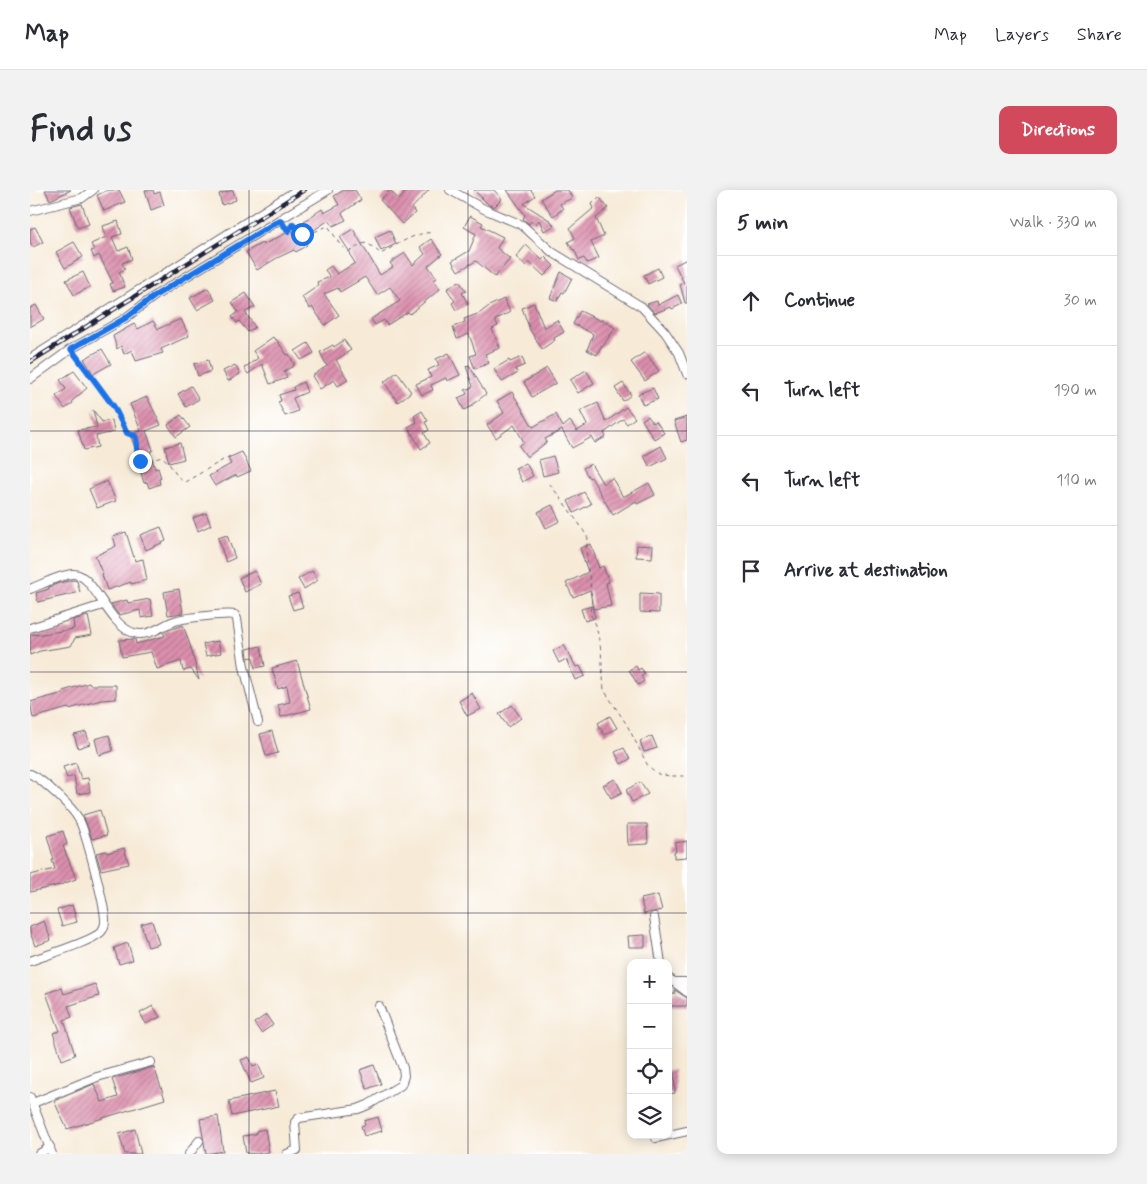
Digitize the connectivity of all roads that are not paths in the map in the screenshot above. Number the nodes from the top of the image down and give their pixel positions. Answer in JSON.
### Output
{"nodes":[{"id":1,"x":93,"y":190,"type":"edge"},
{"id":2,"x":328,"y":190,"type":"edge"},
{"id":3,"x":450,"y":190,"type":"edge"},
{"id":4,"x":294,"y":191,"type":"edge"},
{"id":5,"x":30,"y":211,"type":"edge"},
{"id":6,"x":30,"y":359,"type":"edge"},
{"id":7,"x":687,"y":374,"type":"edge"},
{"id":8,"x":30,"y":379,"type":"edge"},
{"id":9,"x":30,"y":589,"type":"edge"},
{"id":10,"x":103,"y":605,"type":"junction"},
{"id":11,"x":30,"y":628,"type":"edge"},
{"id":12,"x":258,"y":722,"type":"dead end"},
{"id":13,"x":30,"y":774,"type":"edge"},
{"id":14,"x":654,"y":918,"type":"dead end"},
{"id":15,"x":660,"y":959,"type":"edge"},
{"id":16,"x":30,"y":961,"type":"edge"},
{"id":17,"x":672,"y":980,"type":"edge"},
{"id":18,"x":672,"y":981,"type":"edge"},
{"id":19,"x":687,"y":982,"type":"edge"},
{"id":20,"x":687,"y":992,"type":"edge"},
{"id":21,"x":379,"y":1006,"type":"dead end"},
{"id":22,"x":151,"y":1062,"type":"dead end"},
{"id":23,"x":31,"y":1100,"type":"edge"},
{"id":24,"x":687,"y":1131,"type":"edge"},
{"id":25,"x":672,"y":1134,"type":"edge"},
{"id":26,"x":199,"y":1141,"type":"dead end"},
{"id":27,"x":51,"y":1151,"type":"edge"},
{"id":28,"x":38,"y":1154,"type":"edge"},
{"id":29,"x":189,"y":1154,"type":"edge"},
{"id":30,"x":287,"y":1154,"type":"edge"}],
"edges":[{"from":1,"to":5,"type":"street"},
{"from":2,"to":8,"type":"street"},
{"from":3,"to":7,"type":"street"},
{"from":4,"to":6,"type":"street"},
{"from":9,"to":10,"type":"street"},
{"from":10,"to":11,"type":"street"},
{"from":10,"to":12,"type":"street"},
{"from":13,"to":16,"type":"street"},
{"from":14,"to":15,"type":"street"},
{"from":17,"to":19,"type":"street"},
{"from":18,"to":20,"type":"street"},
{"from":21,"to":30,"type":"street"},
{"from":22,"to":23,"type":"street"},
{"from":23,"to":27,"type":"street"},
{"from":24,"to":25,"type":"street"},
{"from":26,"to":29,"type":"street"},
{"from":27,"to":28,"type":"street"}]}
